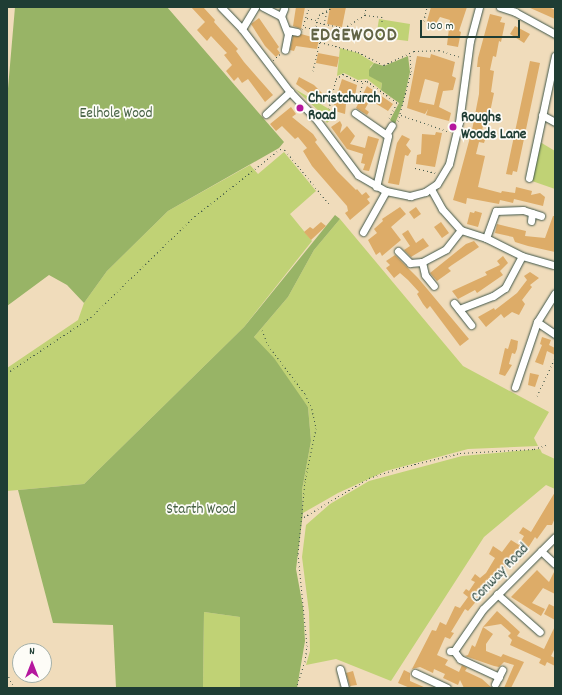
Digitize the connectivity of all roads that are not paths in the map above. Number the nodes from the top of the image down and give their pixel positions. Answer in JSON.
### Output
{"nodes":[{"id":1,"x":221,"y":7,"type":"edge"},
{"id":2,"x":255,"y":7,"type":"edge"},
{"id":3,"x":263,"y":7,"type":"edge"},
{"id":4,"x":479,"y":7,"type":"edge"},
{"id":5,"x":500,"y":7,"type":"edge"},
{"id":6,"x":286,"y":28,"type":"junction"},
{"id":7,"x":242,"y":29,"type":"junction"},
{"id":8,"x":297,"y":32,"type":"road end"},
{"id":9,"x":555,"y":34,"type":"edge"},
{"id":10,"x":285,"y":50,"type":"road end"},
{"id":11,"x":555,"y":56,"type":"edge"},
{"id":12,"x":290,"y":92,"type":"junction"},
{"id":13,"x":354,"y":113,"type":"dead end"},
{"id":14,"x":266,"y":114,"type":"dead end"},
{"id":15,"x":542,"y":116,"type":"junction"},
{"id":16,"x":555,"y":122,"type":"edge"},
{"id":17,"x":392,"y":125,"type":"road end"},
{"id":18,"x":387,"y":134,"type":"junction"},
{"id":19,"x":529,"y":178,"type":"dead end"},
{"id":20,"x":376,"y":187,"type":"junction"},
{"id":21,"x":431,"y":189,"type":"junction"},
{"id":22,"x":386,"y":191,"type":"junction"},
{"id":23,"x":532,"y":213,"type":"junction"},
{"id":24,"x":541,"y":216,"type":"dead end"},
{"id":25,"x":531,"y":221,"type":"dead end"},
{"id":26,"x":461,"y":230,"type":"junction"},
{"id":27,"x":363,"y":232,"type":"dead end"},
{"id":28,"x":486,"y":238,"type":"junction"},
{"id":29,"x":398,"y":251,"type":"dead end"},
{"id":30,"x":522,"y":256,"type":"junction"},
{"id":31,"x":422,"y":262,"type":"junction"},
{"id":32,"x":553,"y":266,"type":"dead end"},
{"id":33,"x":434,"y":286,"type":"dead end"},
{"id":34,"x":555,"y":293,"type":"edge"},
{"id":35,"x":454,"y":303,"type":"dead end"},
{"id":36,"x":459,"y":309,"type":"junction"},
{"id":37,"x":537,"y":322,"type":"junction"},
{"id":38,"x":471,"y":325,"type":"dead end"},
{"id":39,"x":555,"y":334,"type":"edge"},
{"id":40,"x":515,"y":387,"type":"dead end"},
{"id":41,"x":555,"y":537,"type":"edge"},
{"id":42,"x":541,"y":551,"type":"junction"},
{"id":43,"x":555,"y":564,"type":"edge"},
{"id":44,"x":498,"y":594,"type":"junction"},
{"id":45,"x":540,"y":632,"type":"dead end"},
{"id":46,"x":340,"y":669,"type":"dead end"},
{"id":47,"x":415,"y":673,"type":"dead end"},
{"id":48,"x":499,"y":677,"type":"dead end"},
{"id":49,"x":344,"y":688,"type":"edge"},
{"id":50,"x":447,"y":688,"type":"edge"}],
"edges":[{"from":1,"to":7,"type":"street"},
{"from":2,"to":7,"type":"street"},
{"from":3,"to":6,"type":"street"},
{"from":4,"to":21,"type":"street"},
{"from":5,"to":9,"type":"street"},
{"from":6,"to":8,"type":"street"},
{"from":6,"to":10,"type":"street"},
{"from":7,"to":12,"type":"street"},
{"from":11,"to":15,"type":"street"},
{"from":12,"to":14,"type":"street"},
{"from":12,"to":20,"type":"street"},
{"from":13,"to":18,"type":"street"},
{"from":15,"to":16,"type":"street"},
{"from":15,"to":19,"type":"street"},
{"from":17,"to":18,"type":"street"},
{"from":18,"to":20,"type":"street"},
{"from":20,"to":22,"type":"street"},
{"from":21,"to":22,"type":"street"},
{"from":21,"to":26,"type":"street"},
{"from":22,"to":27,"type":"street"},
{"from":23,"to":24,"type":"street"},
{"from":23,"to":25,"type":"street"},
{"from":23,"to":28,"type":"street"},
{"from":26,"to":28,"type":"street"},
{"from":26,"to":31,"type":"street"},
{"from":28,"to":30,"type":"street"},
{"from":29,"to":31,"type":"street"},
{"from":30,"to":32,"type":"street"},
{"from":30,"to":36,"type":"street"},
{"from":31,"to":33,"type":"street"},
{"from":34,"to":37,"type":"street"},
{"from":35,"to":36,"type":"street"},
{"from":36,"to":38,"type":"street"},
{"from":37,"to":39,"type":"street"},
{"from":37,"to":40,"type":"street"},
{"from":41,"to":42,"type":"street","name":"Conway Road"},
{"from":42,"to":43,"type":"street"},
{"from":42,"to":44,"type":"street","name":"Conway Road"},
{"from":44,"to":45,"type":"street"},
{"from":44,"to":48,"type":"street","name":"Conway Road"},
{"from":46,"to":49,"type":"street"},
{"from":47,"to":50,"type":"street"}]}
